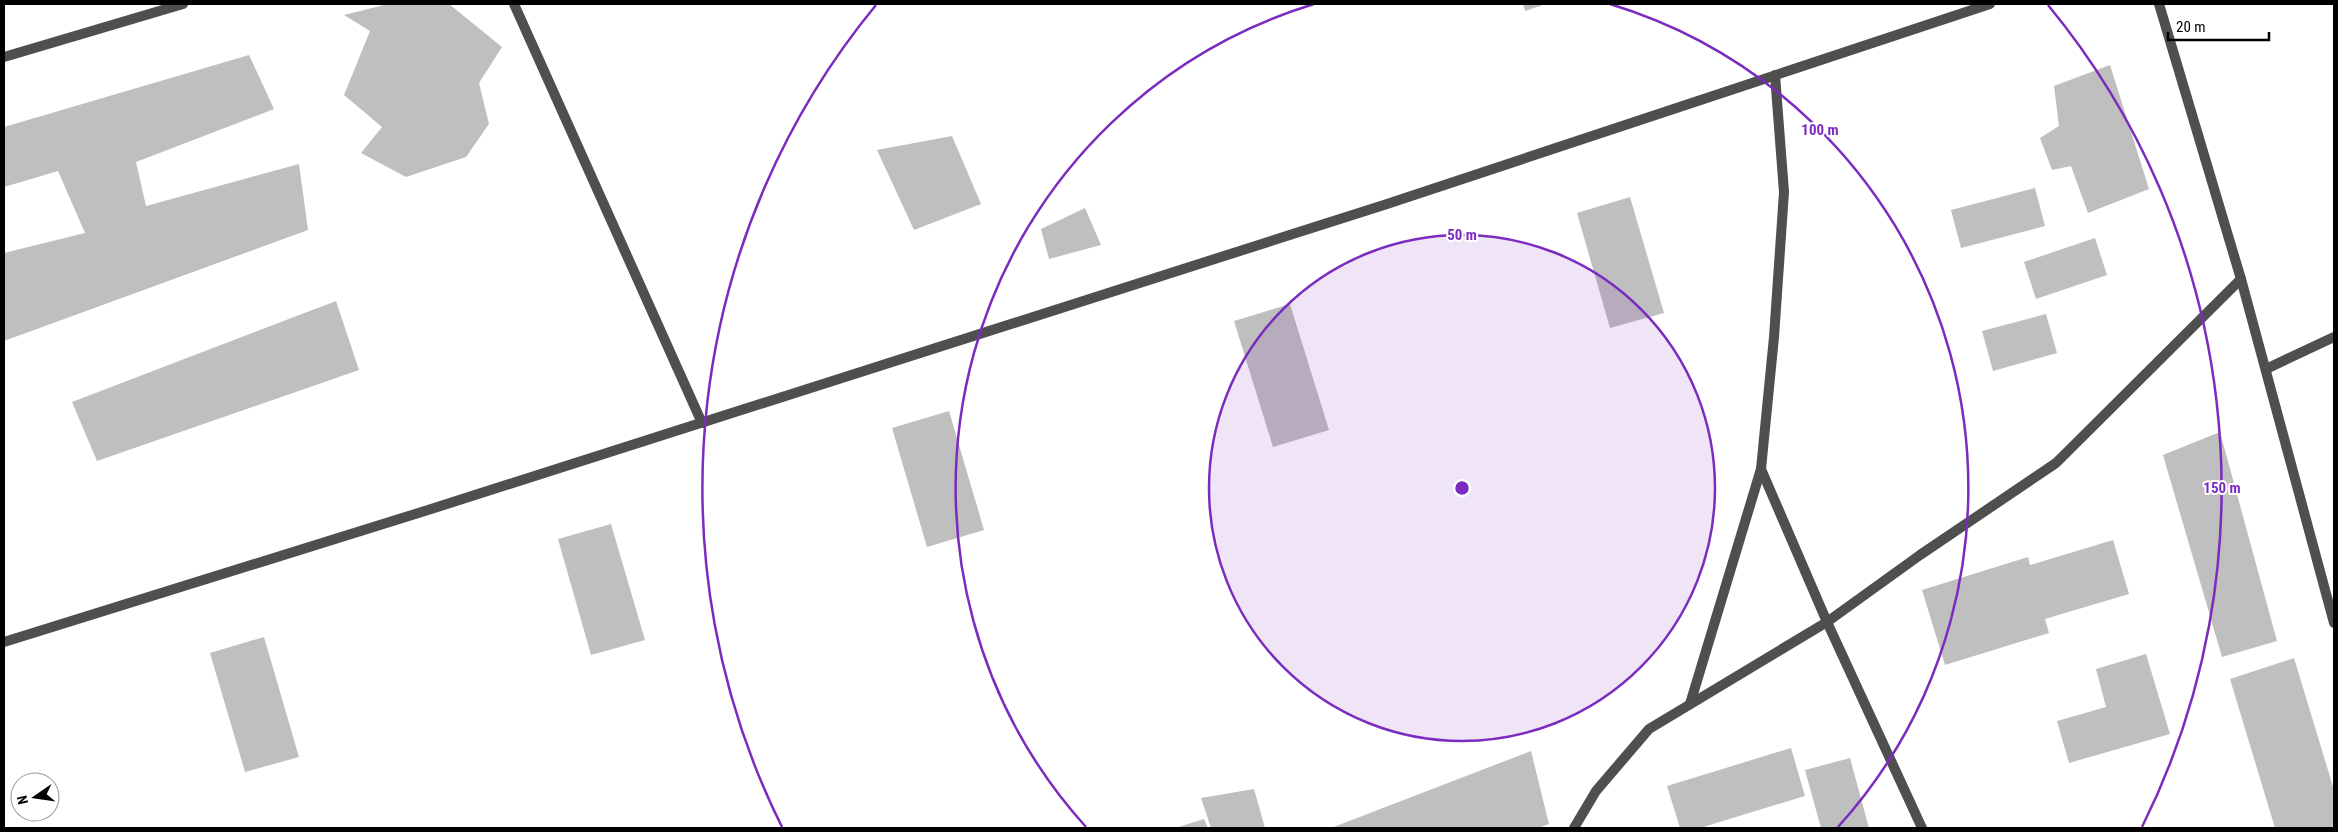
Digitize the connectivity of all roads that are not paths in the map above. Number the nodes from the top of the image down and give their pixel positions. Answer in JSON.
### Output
{"nodes":[{"id":1,"x":184,"y":4,"type":"edge"},
{"id":2,"x":514,"y":4,"type":"edge"},
{"id":3,"x":1990,"y":4,"type":"edge"},
{"id":4,"x":2159,"y":4,"type":"edge"},
{"id":5,"x":4,"y":57,"type":"edge"},
{"id":6,"x":1775,"y":75,"type":"junction"},
{"id":7,"x":2241,"y":279,"type":"junction"},
{"id":8,"x":2334,"y":337,"type":"edge"},
{"id":9,"x":2266,"y":369,"type":"junction"},
{"id":10,"x":702,"y":423,"type":"junction"},
{"id":11,"x":1761,"y":469,"type":"junction"},
{"id":12,"x":1827,"y":622,"type":"junction"},
{"id":13,"x":2334,"y":623,"type":"edge"},
{"id":14,"x":4,"y":642,"type":"edge"},
{"id":15,"x":1690,"y":704,"type":"junction"},
{"id":16,"x":1574,"y":828,"type":"edge"},
{"id":17,"x":1922,"y":828,"type":"edge"}],
"edges":[{"from":1,"to":5,"type":"street"},
{"from":2,"to":10,"type":"street"},
{"from":3,"to":6,"type":"street"},
{"from":4,"to":7,"type":"street"},
{"from":6,"to":10,"type":"street"},
{"from":6,"to":11,"type":"street"},
{"from":7,"to":9,"type":"street"},
{"from":7,"to":12,"type":"street"},
{"from":8,"to":9,"type":"street"},
{"from":9,"to":13,"type":"street"},
{"from":10,"to":14,"type":"street"},
{"from":11,"to":12,"type":"street"},
{"from":11,"to":15,"type":"street"},
{"from":12,"to":15,"type":"street"},
{"from":12,"to":17,"type":"street"},
{"from":15,"to":16,"type":"street"}]}
